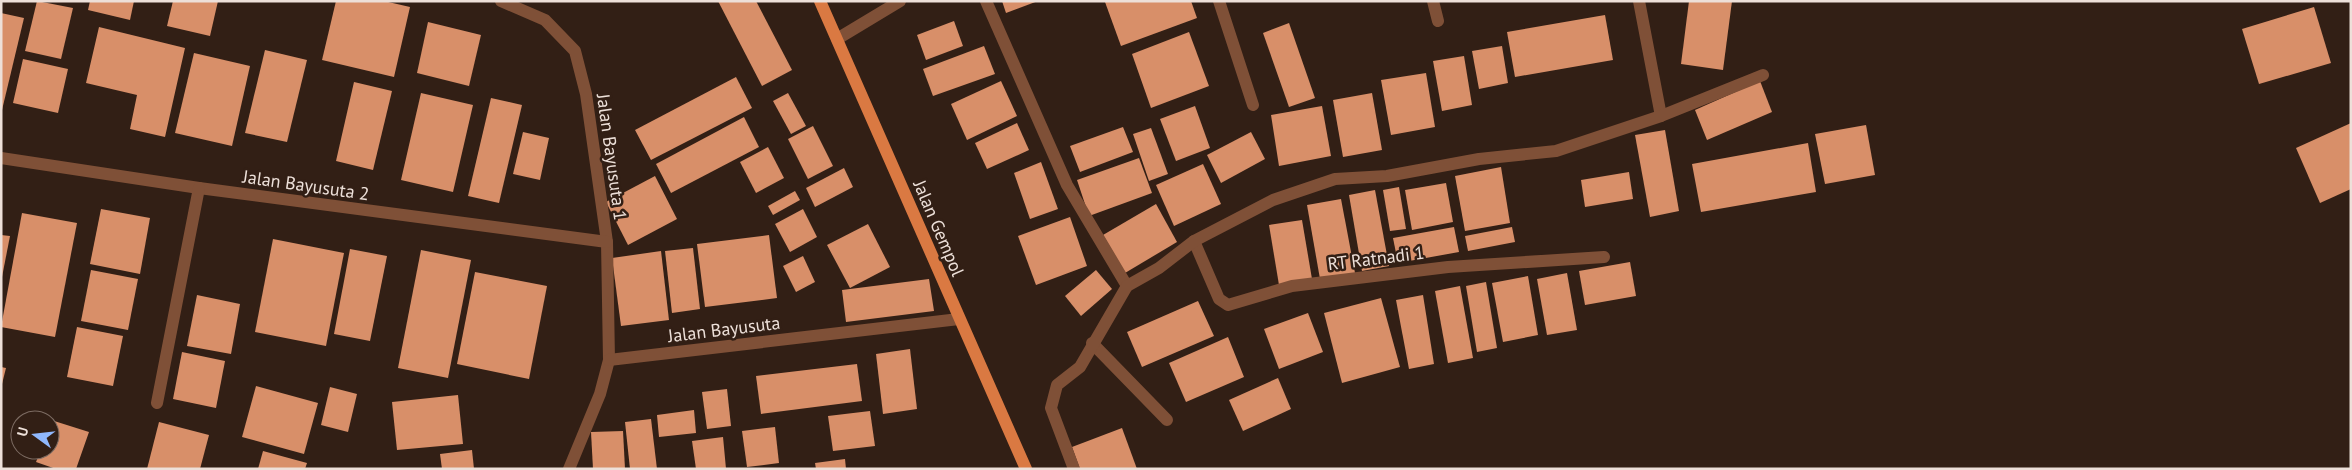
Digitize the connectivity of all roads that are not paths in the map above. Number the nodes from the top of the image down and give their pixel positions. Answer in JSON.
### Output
{"nodes":[{"id":1,"x":501,"y":1,"type":"edge"},
{"id":2,"x":820,"y":1,"type":"edge"},
{"id":3,"x":900,"y":1,"type":"edge"},
{"id":4,"x":986,"y":1,"type":"edge"},
{"id":5,"x":1219,"y":1,"type":"edge"},
{"id":6,"x":1433,"y":1,"type":"edge"},
{"id":7,"x":1639,"y":1,"type":"edge"},
{"id":8,"x":1438,"y":21,"type":"dead end"},
{"id":9,"x":838,"y":38,"type":"junction"},
{"id":10,"x":1763,"y":75,"type":"dead end"},
{"id":11,"x":1253,"y":105,"type":"dead end"},
{"id":12,"x":1661,"y":116,"type":"junction"},
{"id":13,"x":1,"y":158,"type":"edge"},
{"id":14,"x":199,"y":188,"type":"junction"},
{"id":15,"x":1194,"y":241,"type":"junction"},
{"id":16,"x":607,"y":242,"type":"junction"},
{"id":17,"x":1604,"y":256,"type":"dead end"},
{"id":18,"x":1127,"y":286,"type":"junction"},
{"id":19,"x":959,"y":319,"type":"junction"},
{"id":20,"x":1092,"y":343,"type":"junction"},
{"id":21,"x":609,"y":360,"type":"junction"},
{"id":22,"x":158,"y":403,"type":"dead end"},
{"id":23,"x":1167,"y":420,"type":"dead end"},
{"id":24,"x":569,"y":469,"type":"edge"},
{"id":25,"x":1026,"y":469,"type":"edge"},
{"id":26,"x":1074,"y":469,"type":"edge"}],
"edges":[{"from":1,"to":16,"type":"street","name":"Jalan Bayusuta 1"},
{"from":2,"to":9,"type":"main road","name":"Jalan Gempol"},
{"from":3,"to":9,"type":"street"},
{"from":4,"to":18,"type":"street"},
{"from":5,"to":11,"type":"street"},
{"from":6,"to":8,"type":"street"},
{"from":7,"to":12,"type":"street"},
{"from":9,"to":19,"type":"main road","name":"Jalan Gempol"},
{"from":10,"to":12,"type":"street"},
{"from":12,"to":15,"type":"street"},
{"from":13,"to":14,"type":"street","name":"Jalan Bayusuta 2"},
{"from":14,"to":16,"type":"street","name":"Jalan Bayusuta 2"},
{"from":14,"to":22,"type":"street"},
{"from":15,"to":17,"type":"street","name":"RT Ratnadi 1"},
{"from":15,"to":18,"type":"street"},
{"from":16,"to":21,"type":"street","name":"Jalan Bayusuta 1"},
{"from":18,"to":20,"type":"street"},
{"from":19,"to":21,"type":"street","name":"Jalan Bayusuta"},
{"from":19,"to":25,"type":"main road","name":"Jalan Gempol"},
{"from":20,"to":23,"type":"street"},
{"from":20,"to":26,"type":"street"},
{"from":21,"to":24,"type":"street"}]}
